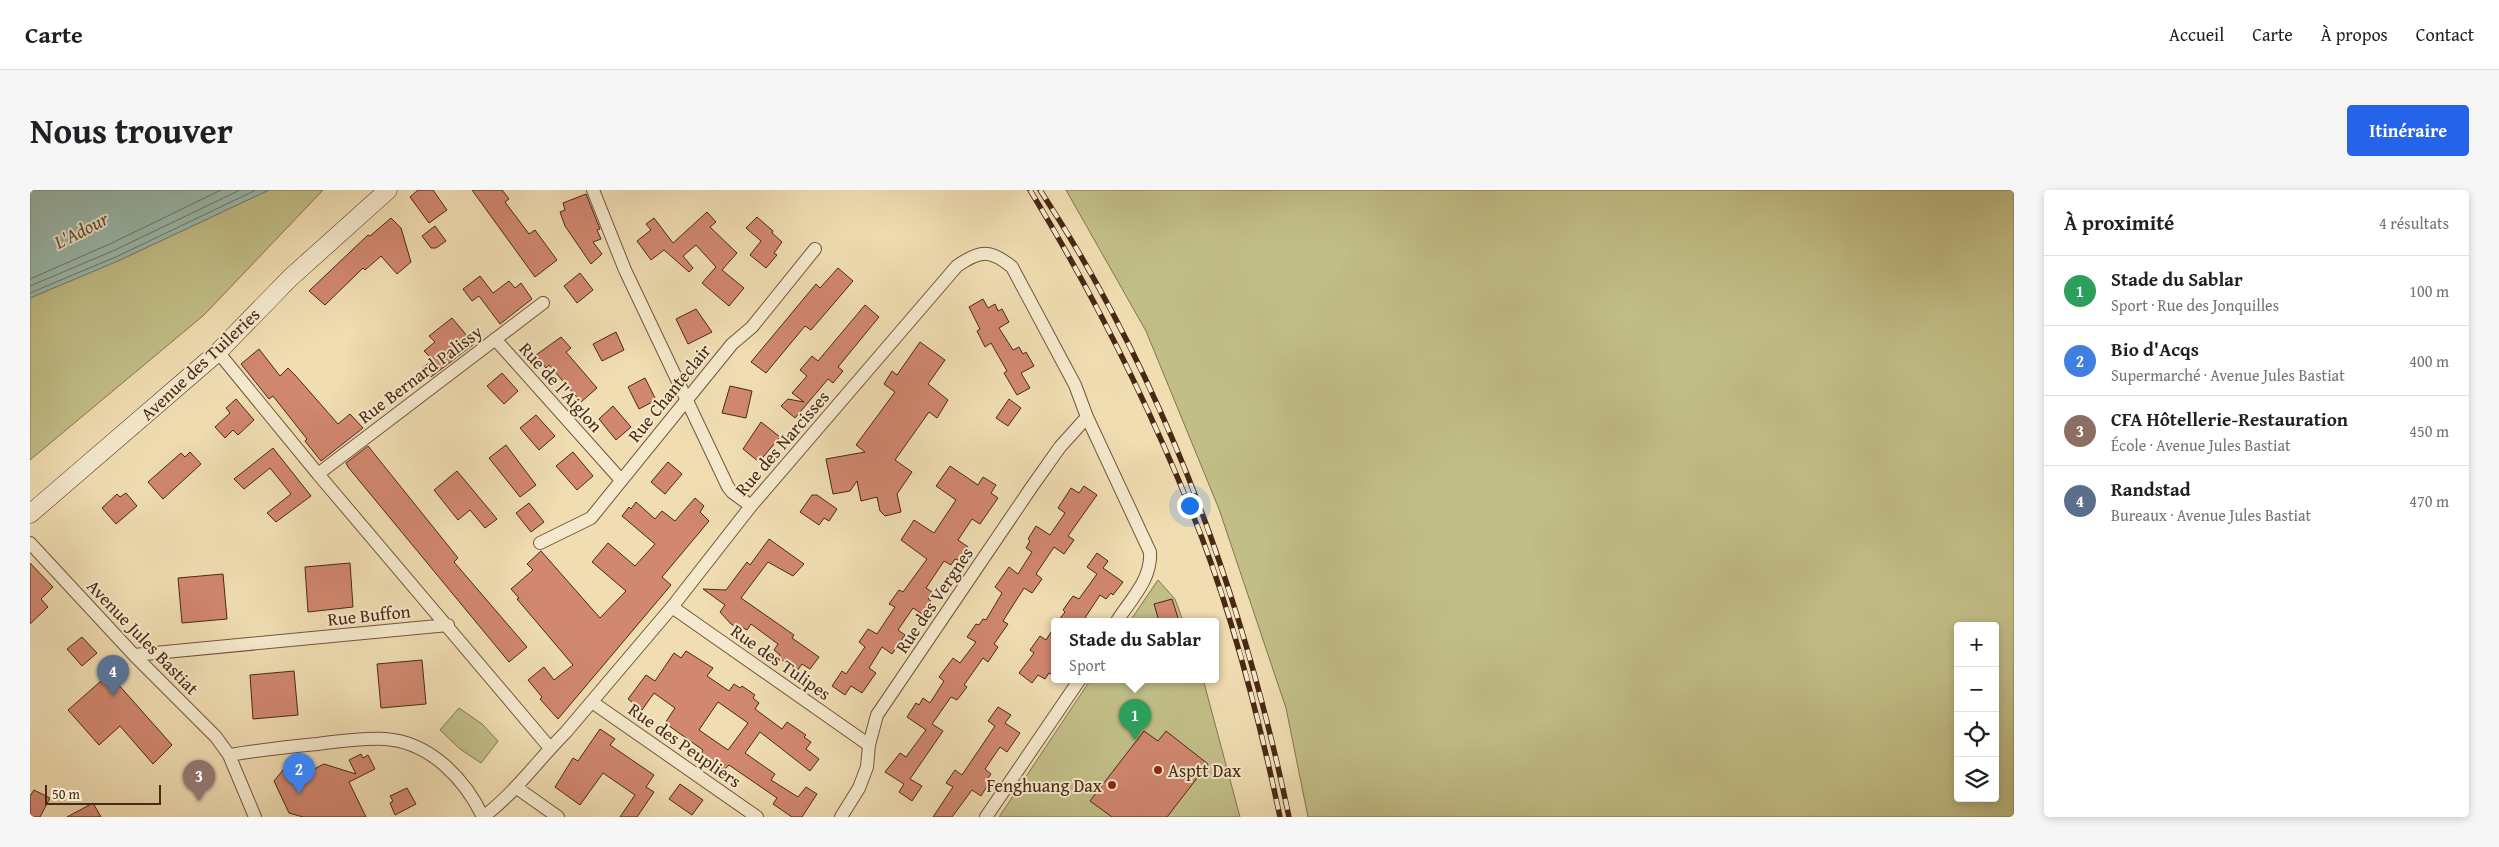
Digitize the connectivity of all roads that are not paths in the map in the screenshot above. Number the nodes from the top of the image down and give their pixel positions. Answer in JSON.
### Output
{"nodes":[{"id":1,"x":388,"y":190,"type":"edge"},
{"id":2,"x":593,"y":190,"type":"edge"},
{"id":3,"x":815,"y":249,"type":"dead end"},
{"id":4,"x":543,"y":303,"type":"dead end"},
{"id":5,"x":495,"y":339,"type":"junction"},
{"id":6,"x":218,"y":352,"type":"junction"},
{"id":7,"x":687,"y":399,"type":"junction"},
{"id":8,"x":1087,"y":417,"type":"junction"},
{"id":9,"x":318,"y":474,"type":"junction"},
{"id":10,"x":621,"y":480,"type":"junction"},
{"id":11,"x":751,"y":506,"type":"junction"},
{"id":12,"x":30,"y":514,"type":"edge"},
{"id":13,"x":30,"y":543,"type":"edge"},
{"id":14,"x":540,"y":543,"type":"dead end"},
{"id":15,"x":672,"y":606,"type":"junction"},
{"id":16,"x":1119,"y":618,"type":"edge"},
{"id":17,"x":448,"y":625,"type":"junction"},
{"id":18,"x":134,"y":656,"type":"junction"},
{"id":19,"x":1077,"y":683,"type":"edge"},
{"id":20,"x":592,"y":702,"type":"junction"},
{"id":21,"x":869,"y":745,"type":"junction"},
{"id":22,"x":550,"y":748,"type":"junction"},
{"id":23,"x":229,"y":755,"type":"junction"},
{"id":24,"x":517,"y":788,"type":"junction"},
{"id":25,"x":255,"y":817,"type":"edge"},
{"id":26,"x":483,"y":817,"type":"edge"},
{"id":27,"x":558,"y":817,"type":"edge"},
{"id":28,"x":757,"y":817,"type":"edge"},
{"id":29,"x":841,"y":817,"type":"edge"},
{"id":30,"x":986,"y":817,"type":"edge"}],
"edges":[{"from":1,"to":6,"type":"main road","name":"Avenue des Tuileries"},
{"from":2,"to":7,"type":"street"},
{"from":3,"to":7,"type":"street","name":"Rue Chanteclair"},
{"from":4,"to":5,"type":"street","name":"Rue Bernard Palissy"},
{"from":5,"to":9,"type":"street","name":"Rue Bernard Palissy"},
{"from":5,"to":10,"type":"street","name":"Rue de l'Aiglon"},
{"from":6,"to":9,"type":"street"},
{"from":6,"to":12,"type":"main road","name":"Avenue des Tuileries"},
{"from":7,"to":10,"type":"street","name":"Rue Chanteclair"},
{"from":7,"to":11,"type":"street"},
{"from":8,"to":11,"type":"street","name":"Rue des Narcisses"},
{"from":8,"to":16,"type":"street","name":"Rue des Narcisses"},
{"from":8,"to":21,"type":"street","name":"Rue des Vergnes"},
{"from":9,"to":17,"type":"street"},
{"from":10,"to":14,"type":"street","name":"Rue Chanteclair"},
{"from":11,"to":15,"type":"street","name":"Rue des Narcisses"},
{"from":13,"to":18,"type":"street","name":"Avenue Jules Bastiat"},
{"from":15,"to":20,"type":"street","name":"Rue des Narcisses"},
{"from":15,"to":21,"type":"street","name":"Rue des Tulipes"},
{"from":17,"to":18,"type":"street","name":"Rue Buffon"},
{"from":17,"to":22,"type":"street"},
{"from":18,"to":23,"type":"street","name":"Avenue Jules Bastiat"},
{"from":19,"to":30,"type":"street"},
{"from":20,"to":22,"type":"street","name":"Rue des Narcisses"},
{"from":20,"to":28,"type":"street","name":"Rue des Peupliers"},
{"from":21,"to":29,"type":"street","name":"Rue des Vergnes"},
{"from":22,"to":24,"type":"street","name":"Rue des Narcisses"},
{"from":23,"to":25,"type":"street","name":"Avenue Jules Bastiat"},
{"from":23,"to":26,"type":"street"},
{"from":24,"to":26,"type":"street","name":"Rue des Narcisses"},
{"from":24,"to":27,"type":"street"}]}
